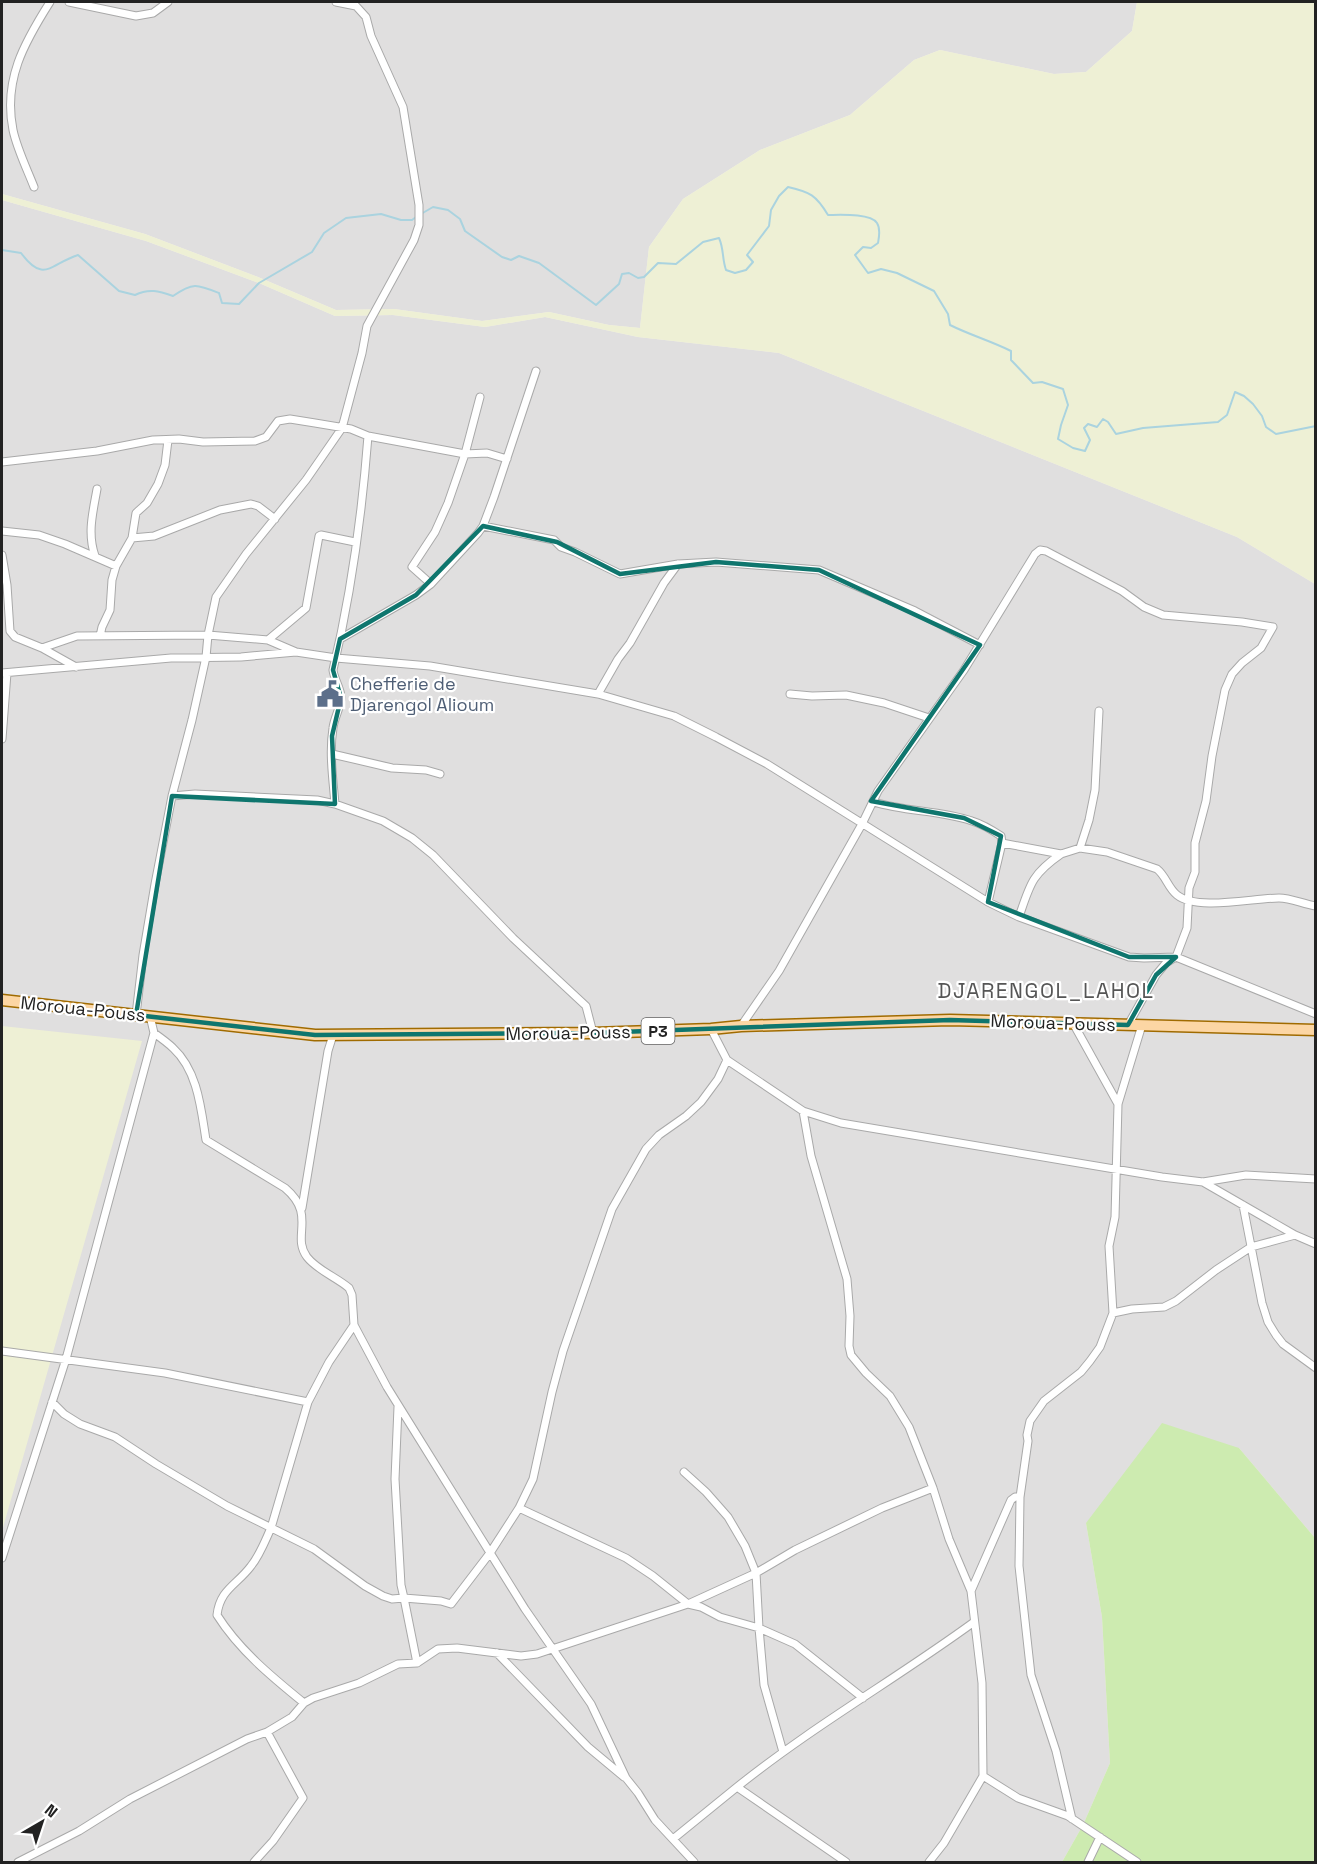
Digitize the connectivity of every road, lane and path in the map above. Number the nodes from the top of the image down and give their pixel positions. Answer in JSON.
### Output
{"nodes":[{"id":1,"x":50,"y":2,"type":"edge"},
{"id":2,"x":69,"y":2,"type":"edge"},
{"id":3,"x":168,"y":2,"type":"edge"},
{"id":4,"x":338,"y":2,"type":"edge"},
{"id":5,"x":34,"y":187,"type":"dead end"},
{"id":6,"x":536,"y":371,"type":"dead end"},
{"id":7,"x":480,"y":397,"type":"dead end"},
{"id":8,"x":342,"y":428,"type":"junction"},
{"id":9,"x":368,"y":436,"type":"junction"},
{"id":10,"x":168,"y":440,"type":"junction"},
{"id":11,"x":465,"y":454,"type":"junction"},
{"id":12,"x":507,"y":459,"type":"junction"},
{"id":13,"x":2,"y":462,"type":"edge"},
{"id":14,"x":97,"y":489,"type":"dead end"},
{"id":15,"x":275,"y":519,"type":"junction"},
{"id":16,"x":483,"y":526,"type":"junction"},
{"id":17,"x":2,"y":531,"type":"edge"},
{"id":18,"x":132,"y":538,"type":"junction"},
{"id":19,"x":355,"y":542,"type":"junction"},
{"id":20,"x":2,"y":555,"type":"edge"},
{"id":21,"x":95,"y":556,"type":"junction"},
{"id":22,"x":678,"y":564,"type":"junction"},
{"id":23,"x":116,"y":566,"type":"junction"},
{"id":24,"x":431,"y":584,"type":"junction"},
{"id":25,"x":208,"y":635,"type":"junction"},
{"id":26,"x":100,"y":636,"type":"junction"},
{"id":27,"x":340,"y":639,"type":"junction"},
{"id":28,"x":268,"y":640,"type":"junction"},
{"id":29,"x":980,"y":645,"type":"junction"},
{"id":30,"x":42,"y":648,"type":"junction"},
{"id":31,"x":296,"y":652,"type":"junction"},
{"id":32,"x":206,"y":657,"type":"junction"},
{"id":33,"x":336,"y":658,"type":"junction"},
{"id":34,"x":76,"y":667,"type":"junction"},
{"id":35,"x":4,"y":673,"type":"edge"},
{"id":36,"x":598,"y":694,"type":"junction"},
{"id":37,"x":789,"y":694,"type":"dead end"},
{"id":38,"x":1099,"y":711,"type":"dead end"},
{"id":39,"x":929,"y":718,"type":"junction"},
{"id":40,"x":2,"y":739,"type":"edge"},
{"id":41,"x":332,"y":754,"type":"junction"},
{"id":42,"x":440,"y":774,"type":"dead end"},
{"id":43,"x":172,"y":796,"type":"junction"},
{"id":44,"x":874,"y":802,"type":"junction"},
{"id":45,"x":335,"y":804,"type":"junction"},
{"id":46,"x":862,"y":824,"type":"junction"},
{"id":47,"x":1002,"y":843,"type":"junction"},
{"id":48,"x":1080,"y":848,"type":"junction"},
{"id":49,"x":1061,"y":854,"type":"junction"},
{"id":50,"x":1188,"y":900,"type":"junction"},
{"id":51,"x":988,"y":903,"type":"junction"},
{"id":52,"x":1316,"y":906,"type":"edge"},
{"id":53,"x":1019,"y":917,"type":"junction"},
{"id":54,"x":1176,"y":957,"type":"junction"},
{"id":55,"x":2,"y":1000,"type":"edge"},
{"id":56,"x":1316,"y":1014,"type":"edge"},
{"id":57,"x":136,"y":1016,"type":"junction"},
{"id":58,"x":150,"y":1016,"type":"junction"},
{"id":59,"x":1073,"y":1023,"type":"junction"},
{"id":60,"x":1128,"y":1025,"type":"junction"},
{"id":61,"x":1142,"y":1025,"type":"junction"},
{"id":62,"x":741,"y":1026,"type":"junction"},
{"id":63,"x":711,"y":1029,"type":"junction"},
{"id":64,"x":1316,"y":1030,"type":"edge"},
{"id":65,"x":154,"y":1033,"type":"junction"},
{"id":66,"x":593,"y":1034,"type":"junction"},
{"id":67,"x":333,"y":1035,"type":"junction"},
{"id":68,"x":727,"y":1060,"type":"junction"},
{"id":69,"x":1118,"y":1104,"type":"junction"},
{"id":70,"x":803,"y":1110,"type":"junction"},
{"id":71,"x":1117,"y":1168,"type":"junction"},
{"id":72,"x":1316,"y":1174,"type":"edge"},
{"id":73,"x":1305,"y":1178,"type":"junction"},
{"id":74,"x":1316,"y":1179,"type":"edge"},
{"id":75,"x":1203,"y":1182,"type":"junction"},
{"id":76,"x":1243,"y":1205,"type":"junction"},
{"id":77,"x":302,"y":1209,"type":"junction"},
{"id":78,"x":1295,"y":1235,"type":"junction"},
{"id":79,"x":1316,"y":1244,"type":"edge"},
{"id":80,"x":1251,"y":1247,"type":"junction"},
{"id":81,"x":1113,"y":1313,"type":"junction"},
{"id":82,"x":354,"y":1325,"type":"junction"},
{"id":83,"x":2,"y":1352,"type":"edge"},
{"id":84,"x":66,"y":1359,"type":"junction"},
{"id":85,"x":1316,"y":1368,"type":"edge"},
{"id":86,"x":52,"y":1401,"type":"junction"},
{"id":87,"x":308,"y":1402,"type":"junction"},
{"id":88,"x":398,"y":1405,"type":"junction"},
{"id":89,"x":684,"y":1472,"type":"dead end"},
{"id":90,"x":933,"y":1488,"type":"junction"},
{"id":91,"x":1020,"y":1497,"type":"junction"},
{"id":92,"x":519,"y":1508,"type":"junction"},
{"id":93,"x":271,"y":1528,"type":"junction"},
{"id":94,"x":490,"y":1553,"type":"junction"},
{"id":95,"x":2,"y":1558,"type":"edge"},
{"id":96,"x":756,"y":1573,"type":"junction"},
{"id":97,"x":971,"y":1591,"type":"junction"},
{"id":98,"x":404,"y":1598,"type":"junction"},
{"id":99,"x":688,"y":1604,"type":"junction"},
{"id":100,"x":974,"y":1622,"type":"junction"},
{"id":101,"x":759,"y":1628,"type":"junction"},
{"id":102,"x":553,"y":1650,"type":"junction"},
{"id":103,"x":497,"y":1653,"type":"junction"},
{"id":104,"x":417,"y":1663,"type":"junction"},
{"id":105,"x":863,"y":1698,"type":"junction"},
{"id":106,"x":304,"y":1703,"type":"junction"},
{"id":107,"x":267,"y":1732,"type":"junction"},
{"id":108,"x":783,"y":1752,"type":"junction"},
{"id":109,"x":983,"y":1776,"type":"junction"},
{"id":110,"x":626,"y":1778,"type":"junction"},
{"id":111,"x":737,"y":1787,"type":"junction"},
{"id":112,"x":1072,"y":1819,"type":"junction"},
{"id":113,"x":1100,"y":1837,"type":"junction"},
{"id":114,"x":673,"y":1839,"type":"junction"},
{"id":115,"x":18,"y":1863,"type":"edge"},
{"id":116,"x":254,"y":1863,"type":"edge"},
{"id":117,"x":694,"y":1863,"type":"edge"},
{"id":118,"x":846,"y":1863,"type":"edge"},
{"id":119,"x":929,"y":1863,"type":"edge"},
{"id":120,"x":1088,"y":1863,"type":"edge"},
{"id":121,"x":1137,"y":1863,"type":"edge"}],
"edges":[{"from":1,"to":5,"type":"street"},
{"from":2,"to":3,"type":"street"},
{"from":4,"to":8,"type":"street"},
{"from":6,"to":12,"type":"street"},
{"from":7,"to":11,"type":"street"},
{"from":8,"to":9,"type":"street"},
{"from":8,"to":10,"type":"street"},
{"from":8,"to":15,"type":"street"},
{"from":9,"to":11,"type":"street"},
{"from":9,"to":19,"type":"street"},
{"from":10,"to":13,"type":"street"},
{"from":10,"to":18,"type":"street"},
{"from":11,"to":12,"type":"street"},
{"from":11,"to":24,"type":"street"},
{"from":12,"to":16,"type":"street"},
{"from":14,"to":21,"type":"street"},
{"from":15,"to":18,"type":"street"},
{"from":15,"to":25,"type":"street"},
{"from":16,"to":22,"type":"street"},
{"from":16,"to":24,"type":"street"},
{"from":17,"to":21,"type":"street"},
{"from":18,"to":23,"type":"street"},
{"from":19,"to":27,"type":"street"},
{"from":19,"to":28,"type":"street"},
{"from":20,"to":30,"type":"street"},
{"from":21,"to":23,"type":"street"},
{"from":22,"to":29,"type":"street"},
{"from":22,"to":36,"type":"street"},
{"from":23,"to":26,"type":"street"},
{"from":24,"to":27,"type":"street"},
{"from":25,"to":26,"type":"street"},
{"from":25,"to":28,"type":"street"},
{"from":25,"to":32,"type":"street"},
{"from":26,"to":30,"type":"street"},
{"from":27,"to":33,"type":"street"},
{"from":28,"to":31,"type":"street"},
{"from":29,"to":39,"type":"street"},
{"from":29,"to":50,"type":"street"},
{"from":30,"to":34,"type":"street"},
{"from":31,"to":32,"type":"street"},
{"from":31,"to":33,"type":"street"},
{"from":32,"to":34,"type":"street"},
{"from":32,"to":43,"type":"street"},
{"from":33,"to":36,"type":"street"},
{"from":33,"to":41,"type":"street"},
{"from":34,"to":35,"type":"street"},
{"from":35,"to":40,"type":"street"},
{"from":36,"to":46,"type":"street"},
{"from":37,"to":39,"type":"street"},
{"from":38,"to":48,"type":"street"},
{"from":39,"to":44,"type":"street"},
{"from":41,"to":42,"type":"street"},
{"from":41,"to":45,"type":"street"},
{"from":43,"to":45,"type":"street"},
{"from":43,"to":57,"type":"street"},
{"from":44,"to":46,"type":"street"},
{"from":44,"to":47,"type":"street"},
{"from":45,"to":66,"type":"street"},
{"from":46,"to":51,"type":"street"},
{"from":46,"to":62,"type":"street"},
{"from":47,"to":49,"type":"street"},
{"from":47,"to":51,"type":"street"},
{"from":48,"to":49,"type":"street"},
{"from":48,"to":50,"type":"street"},
{"from":49,"to":53,"type":"street"},
{"from":50,"to":52,"type":"street"},
{"from":50,"to":54,"type":"street"},
{"from":51,"to":53,"type":"street"},
{"from":53,"to":54,"type":"street"},
{"from":54,"to":56,"type":"street"},
{"from":54,"to":60,"type":"street"},
{"from":55,"to":57,"type":"main road","name":"Moroua-Pouss","number":"P3"},
{"from":57,"to":58,"type":"main road","name":"Moroua-Pouss","number":"P3"},
{"from":58,"to":65,"type":"street"},
{"from":58,"to":67,"type":"main road","name":"Moroua-Pouss","number":"P3"},
{"from":59,"to":60,"type":"main road","name":"Moroua-Pouss","number":"P3"},
{"from":59,"to":62,"type":"main road","name":"Moroua-Pouss","number":"P3"},
{"from":59,"to":69,"type":"street"},
{"from":60,"to":61,"type":"main road","name":"Moroua-Pouss","number":"P3"},
{"from":61,"to":64,"type":"main road","name":"Moroua-Pouss","number":"P3"},
{"from":61,"to":69,"type":"street"},
{"from":62,"to":63,"type":"main road","name":"Moroua-Pouss","number":"P3"},
{"from":63,"to":66,"type":"main road","name":"Moroua-Pouss","number":"P3"},
{"from":63,"to":68,"type":"street"},
{"from":65,"to":77,"type":"street"},
{"from":65,"to":84,"type":"street"},
{"from":66,"to":67,"type":"main road","name":"Moroua-Pouss","number":"P3"},
{"from":67,"to":77,"type":"street"},
{"from":68,"to":70,"type":"street"},
{"from":68,"to":92,"type":"street"},
{"from":69,"to":71,"type":"street"},
{"from":70,"to":71,"type":"street"},
{"from":70,"to":90,"type":"street"},
{"from":71,"to":75,"type":"street"},
{"from":71,"to":81,"type":"street"},
{"from":72,"to":73,"type":"street"},
{"from":73,"to":74,"type":"street"},
{"from":73,"to":75,"type":"street"},
{"from":75,"to":76,"type":"street"},
{"from":76,"to":78,"type":"street"},
{"from":76,"to":80,"type":"street"},
{"from":77,"to":82,"type":"street"},
{"from":78,"to":79,"type":"street"},
{"from":78,"to":80,"type":"street"},
{"from":80,"to":81,"type":"street"},
{"from":80,"to":85,"type":"street"},
{"from":81,"to":91,"type":"street"},
{"from":82,"to":87,"type":"street"},
{"from":82,"to":88,"type":"street"},
{"from":83,"to":84,"type":"street"},
{"from":84,"to":86,"type":"street"},
{"from":84,"to":87,"type":"street"},
{"from":86,"to":93,"type":"street"},
{"from":86,"to":95,"type":"street"},
{"from":87,"to":93,"type":"street"},
{"from":88,"to":94,"type":"street"},
{"from":88,"to":98,"type":"street"},
{"from":89,"to":96,"type":"street"},
{"from":90,"to":96,"type":"street"},
{"from":90,"to":97,"type":"street"},
{"from":91,"to":97,"type":"street"},
{"from":91,"to":112,"type":"street"},
{"from":92,"to":94,"type":"street"},
{"from":92,"to":99,"type":"street"},
{"from":93,"to":98,"type":"street"},
{"from":93,"to":106,"type":"street"},
{"from":94,"to":98,"type":"street"},
{"from":94,"to":102,"type":"street"},
{"from":96,"to":99,"type":"street"},
{"from":96,"to":101,"type":"street"},
{"from":97,"to":100,"type":"street"},
{"from":98,"to":104,"type":"street"},
{"from":99,"to":101,"type":"street"},
{"from":99,"to":102,"type":"street"},
{"from":100,"to":105,"type":"street"},
{"from":100,"to":109,"type":"street"},
{"from":101,"to":105,"type":"street"},
{"from":101,"to":108,"type":"street"},
{"from":102,"to":103,"type":"street"},
{"from":102,"to":110,"type":"street"},
{"from":103,"to":104,"type":"street"},
{"from":103,"to":110,"type":"street"},
{"from":104,"to":106,"type":"street"},
{"from":105,"to":108,"type":"street"},
{"from":106,"to":107,"type":"street"},
{"from":107,"to":115,"type":"street"},
{"from":107,"to":116,"type":"street"},
{"from":108,"to":111,"type":"street"},
{"from":109,"to":112,"type":"street"},
{"from":109,"to":119,"type":"street"},
{"from":110,"to":114,"type":"street"},
{"from":111,"to":114,"type":"street"},
{"from":111,"to":118,"type":"street"},
{"from":112,"to":113,"type":"street"},
{"from":113,"to":120,"type":"street"},
{"from":113,"to":121,"type":"street"},
{"from":114,"to":117,"type":"street"}]}
